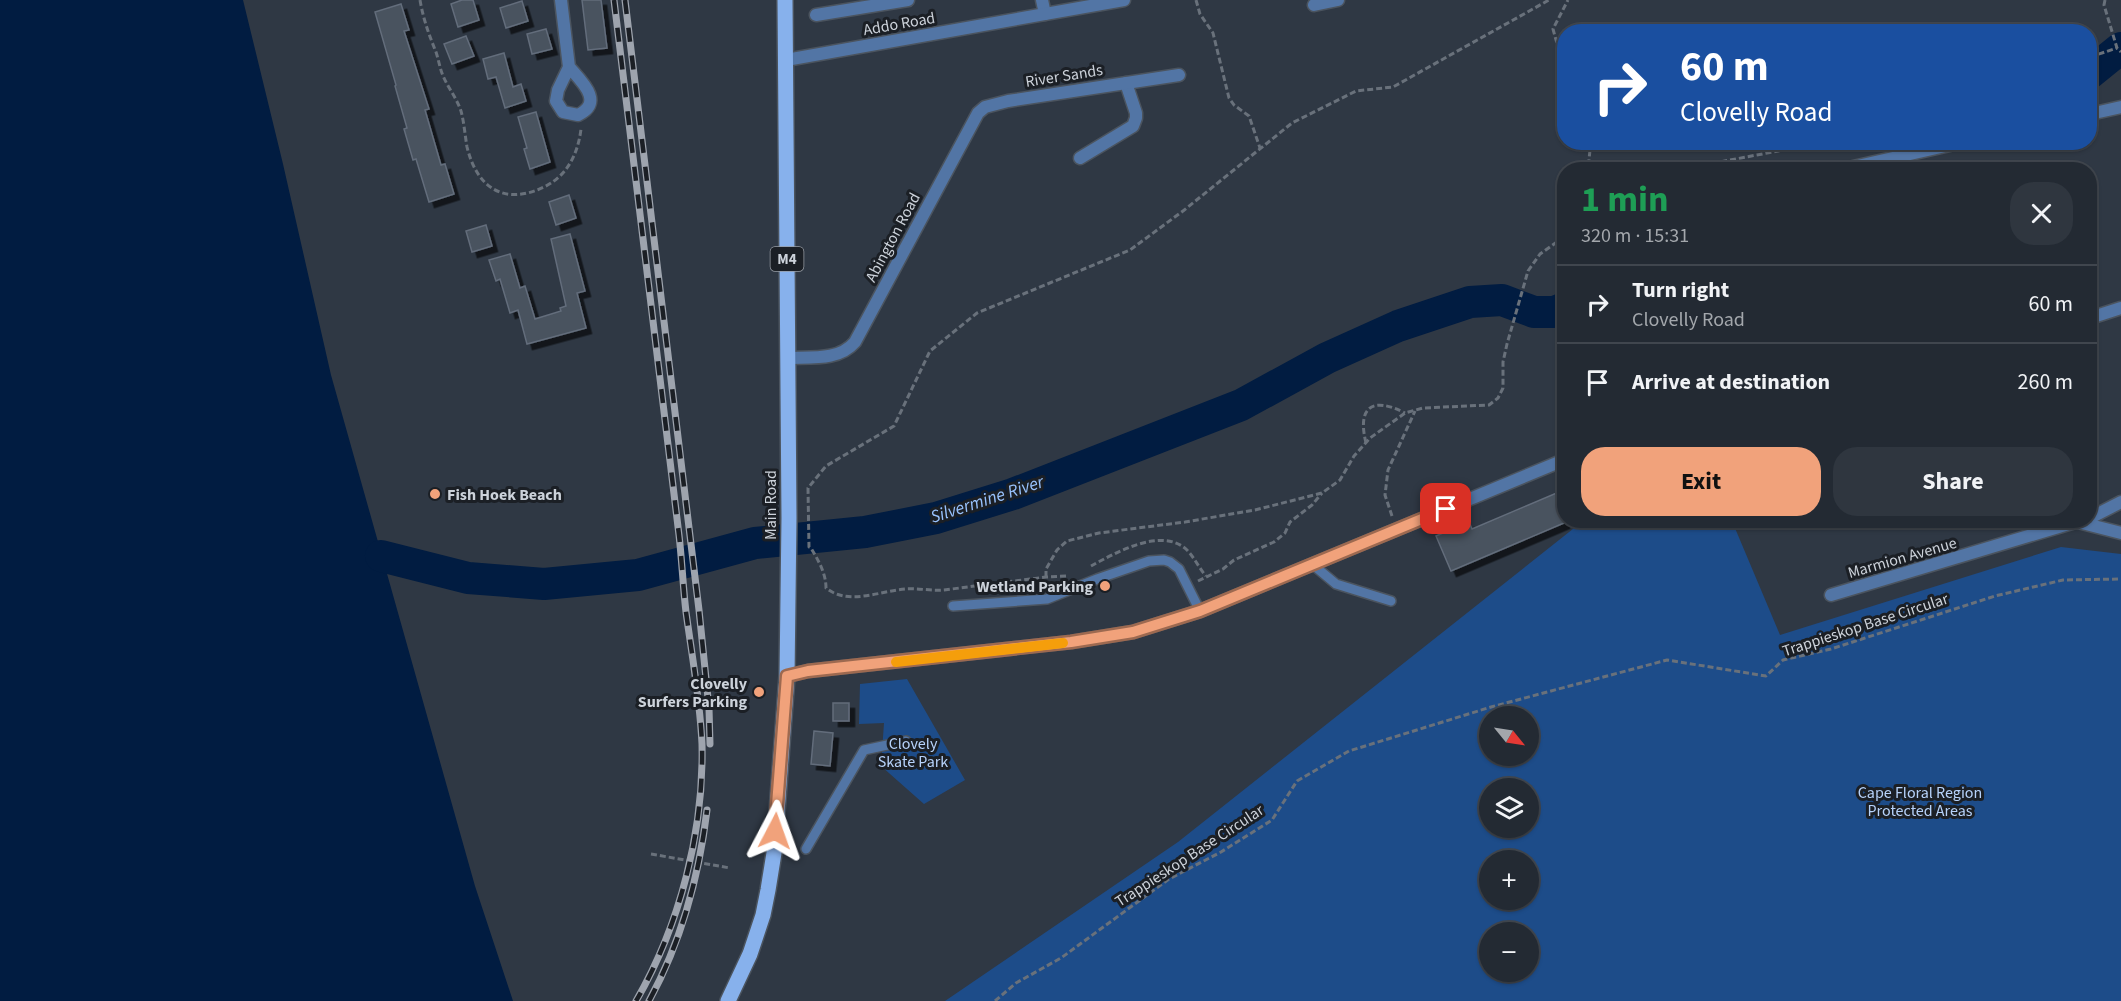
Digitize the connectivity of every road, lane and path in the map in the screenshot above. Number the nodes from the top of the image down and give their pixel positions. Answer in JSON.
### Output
{"nodes":[{"id":1,"x":420,"y":0,"type":"edge"},
{"id":2,"x":561,"y":0,"type":"edge"},
{"id":3,"x":785,"y":0,"type":"edge"},
{"id":4,"x":908,"y":0,"type":"edge"},
{"id":5,"x":1042,"y":0,"type":"edge"},
{"id":6,"x":1124,"y":0,"type":"edge"},
{"id":7,"x":1196,"y":0,"type":"edge"},
{"id":8,"x":1338,"y":0,"type":"edge"},
{"id":9,"x":1549,"y":0,"type":"edge"},
{"id":10,"x":1568,"y":0,"type":"edge"},
{"id":11,"x":2105,"y":0,"type":"edge"},
{"id":12,"x":1314,"y":5,"type":"dead end"},
{"id":13,"x":1045,"y":14,"type":"junction"},
{"id":14,"x":816,"y":15,"type":"dead end"},
{"id":15,"x":1557,"y":43,"type":"edge"},
{"id":16,"x":2117,"y":48,"type":"junction"},
{"id":17,"x":2121,"y":52,"type":"edge"},
{"id":18,"x":2097,"y":55,"type":"edge"},
{"id":19,"x":786,"y":60,"type":"junction"},
{"id":20,"x":569,"y":67,"type":"junction"},
{"id":21,"x":1179,"y":75,"type":"dead end"},
{"id":22,"x":1126,"y":82,"type":"junction"},
{"id":23,"x":1008,"y":101,"type":"joint"},
{"id":24,"x":2121,"y":107,"type":"edge"},
{"id":25,"x":2097,"y":112,"type":"edge"},
{"id":26,"x":578,"y":116,"type":"junction"},
{"id":27,"x":1260,"y":148,"type":"junction"},
{"id":28,"x":1780,"y":150,"type":"edge"},
{"id":29,"x":1928,"y":150,"type":"edge"},
{"id":30,"x":1080,"y":158,"type":"dead end"},
{"id":31,"x":1712,"y":162,"type":"edge"},
{"id":32,"x":1875,"y":162,"type":"edge"},
{"id":33,"x":1557,"y":242,"type":"edge"},
{"id":34,"x":2121,"y":308,"type":"edge"},
{"id":35,"x":2097,"y":316,"type":"edge"},
{"id":36,"x":788,"y":358,"type":"junction"},
{"id":37,"x":1414,"y":411,"type":"junction"},
{"id":38,"x":1405,"y":413,"type":"junction"},
{"id":39,"x":1366,"y":443,"type":"junction"},
{"id":40,"x":1557,"y":463,"type":"edge"},
{"id":41,"x":1322,"y":493,"type":"junction"},
{"id":42,"x":2121,"y":502,"type":"edge"},
{"id":43,"x":2097,"y":515,"type":"edge"},
{"id":44,"x":2097,"y":525,"type":"edge"},
{"id":45,"x":2056,"y":528,"type":"edge"},
{"id":46,"x":1396,"y":530,"type":"junction"},
{"id":47,"x":2121,"y":533,"type":"edge"},
{"id":48,"x":1312,"y":564,"type":"junction"},
{"id":49,"x":1046,"y":576,"type":"junction"},
{"id":50,"x":2121,"y":579,"type":"edge"},
{"id":51,"x":1189,"y":588,"type":"junction"},
{"id":52,"x":1831,"y":595,"type":"dead end"},
{"id":53,"x":1047,"y":599,"type":"junction"},
{"id":54,"x":1391,"y":601,"type":"dead end"},
{"id":55,"x":953,"y":606,"type":"dead end"},
{"id":56,"x":1200,"y":611,"type":"junction"},
{"id":57,"x":787,"y":676,"type":"junction"},
{"id":58,"x":906,"y":741,"type":"dead end"},
{"id":59,"x":806,"y":849,"type":"dead end"},
{"id":60,"x":651,"y":854,"type":"dead end"},
{"id":61,"x":730,"y":868,"type":"dead end"},
{"id":62,"x":728,"y":1001,"type":"edge"},
{"id":63,"x":995,"y":1001,"type":"edge"}],
"edges":[{"from":1,"to":26,"type":"path"},
{"from":2,"to":20,"type":"street"},
{"from":3,"to":19,"type":"main road","name":"Main Road","number":"M4"},
{"from":4,"to":14,"type":"street"},
{"from":5,"to":13,"type":"street"},
{"from":6,"to":13,"type":"street","name":"Addo Road"},
{"from":7,"to":27,"type":"path"},
{"from":8,"to":12,"type":"street"},
{"from":9,"to":27,"type":"path"},
{"from":10,"to":15,"type":"path"},
{"from":11,"to":16,"type":"path"},
{"from":13,"to":19,"type":"street","name":"Addo Road"},
{"from":16,"to":17,"type":"path"},
{"from":16,"to":18,"type":"path"},
{"from":19,"to":36,"type":"main road","name":"Main Road","number":"M4"},
{"from":20,"to":26,"type":"street"},
{"from":20,"to":26,"type":"street"},
{"from":21,"to":22,"type":"street","name":"River Sands"},
{"from":22,"to":23,"type":"street","name":"River Sands"},
{"from":22,"to":30,"type":"street","name":"River Sands"},
{"from":23,"to":36,"type":"street","name":"Abington Road"},
{"from":24,"to":25,"type":"street"},
{"from":27,"to":49,"type":"path"},
{"from":28,"to":31,"type":"path"},
{"from":29,"to":32,"type":"street"},
{"from":33,"to":37,"type":"path"},
{"from":34,"to":35,"type":"street"},
{"from":36,"to":57,"type":"main road","name":"Main Road","number":"M4"},
{"from":37,"to":38,"type":"path"},
{"from":37,"to":46,"type":"path"},
{"from":38,"to":39,"type":"path"},
{"from":38,"to":39,"type":"path"},
{"from":39,"to":41,"type":"path"},
{"from":40,"to":46,"type":"street"},
{"from":41,"to":49,"type":"path"},
{"from":41,"to":51,"type":"path"},
{"from":42,"to":43,"type":"street","name":"Marmion Avenue"},
{"from":44,"to":47,"type":"street"},
{"from":45,"to":52,"type":"street","name":"Marmion Avenue"},
{"from":46,"to":48,"type":"street"},
{"from":48,"to":54,"type":"lane"},
{"from":48,"to":56,"type":"street"},
{"from":49,"to":53,"type":"path"},
{"from":50,"to":63,"type":"path","name":"Trappieskop Base Circular"},
{"from":51,"to":53,"type":"lane"},
{"from":51,"to":56,"type":"lane"},
{"from":53,"to":55,"type":"lane"},
{"from":56,"to":57,"type":"street"},
{"from":57,"to":62,"type":"main road","name":"Main Road","number":"M4"},
{"from":58,"to":59,"type":"lane"},
{"from":60,"to":61,"type":"path"}]}
